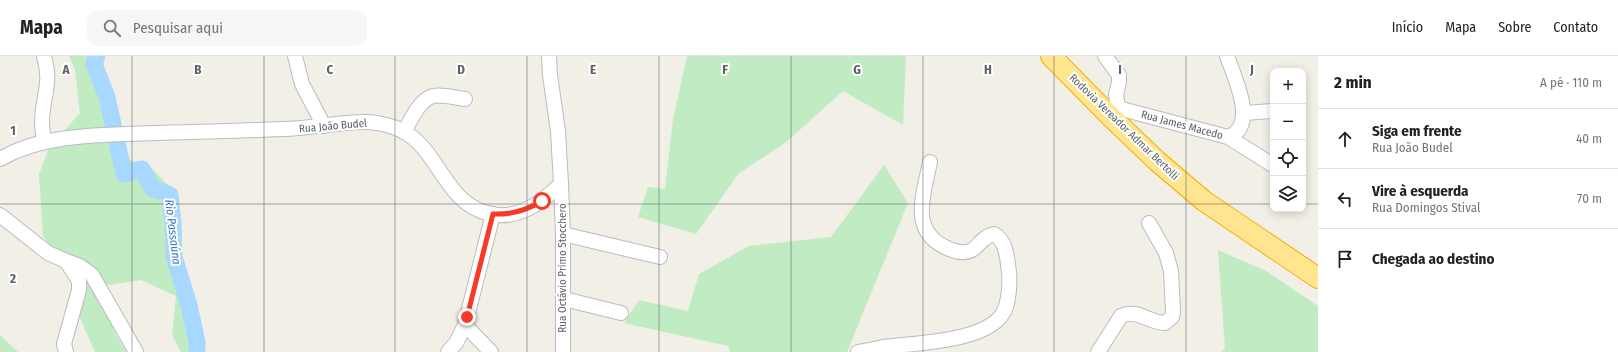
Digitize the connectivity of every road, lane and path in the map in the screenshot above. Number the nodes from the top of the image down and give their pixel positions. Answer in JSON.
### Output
{"nodes":[{"id":1,"x":44,"y":56,"type":"edge"},
{"id":2,"x":295,"y":56,"type":"edge"},
{"id":3,"x":549,"y":56,"type":"edge"},
{"id":4,"x":1051,"y":56,"type":"edge"},
{"id":5,"x":1105,"y":56,"type":"edge"},
{"id":6,"x":1227,"y":56,"type":"edge"},
{"id":7,"x":464,"y":99,"type":"dead end"},
{"id":8,"x":1270,"y":111,"type":"edge"},
{"id":9,"x":1115,"y":112,"type":"junction"},
{"id":10,"x":1244,"y":113,"type":"junction"},
{"id":11,"x":324,"y":126,"type":"junction"},
{"id":12,"x":404,"y":132,"type":"junction"},
{"id":13,"x":1228,"y":137,"type":"junction"},
{"id":14,"x":44,"y":142,"type":"junction"},
{"id":15,"x":0,"y":159,"type":"edge"},
{"id":16,"x":930,"y":162,"type":"dead end"},
{"id":17,"x":1270,"y":163,"type":"edge"},
{"id":18,"x":561,"y":184,"type":"junction"},
{"id":19,"x":493,"y":214,"type":"junction"},
{"id":20,"x":0,"y":215,"type":"edge"},
{"id":21,"x":1149,"y":224,"type":"dead end"},
{"id":22,"x":563,"y":234,"type":"junction"},
{"id":23,"x":660,"y":257,"type":"dead end"},
{"id":24,"x":66,"y":261,"type":"junction"},
{"id":25,"x":1318,"y":278,"type":"edge"},
{"id":26,"x":564,"y":299,"type":"junction"},
{"id":27,"x":621,"y":313,"type":"dead end"},
{"id":28,"x":465,"y":325,"type":"junction"},
{"id":29,"x":884,"y":347,"type":"junction"},
{"id":30,"x":66,"y":352,"type":"edge"},
{"id":31,"x":136,"y":352,"type":"edge"},
{"id":32,"x":448,"y":352,"type":"edge"},
{"id":33,"x":491,"y":352,"type":"edge"},
{"id":34,"x":562,"y":352,"type":"edge"},
{"id":35,"x":858,"y":352,"type":"edge"},
{"id":36,"x":917,"y":352,"type":"edge"},
{"id":37,"x":1098,"y":352,"type":"edge"}],
"edges":[{"from":1,"to":14,"type":"street"},
{"from":2,"to":11,"type":"street"},
{"from":3,"to":18,"type":"street"},
{"from":4,"to":9,"type":"highway","name":"Rodovia Vereador Admar Bertolli"},
{"from":5,"to":9,"type":"street"},
{"from":6,"to":10,"type":"street"},
{"from":7,"to":12,"type":"street"},
{"from":8,"to":10,"type":"street"},
{"from":9,"to":13,"type":"street","name":"Rua James Macedo"},
{"from":9,"to":25,"type":"highway","name":"Rodovia Vereador Admar Bertolli"},
{"from":10,"to":13,"type":"street","name":"Rua James Macedo"},
{"from":11,"to":12,"type":"street","name":"Rua João Budel"},
{"from":11,"to":14,"type":"street","name":"Rua João Budel"},
{"from":12,"to":19,"type":"street","name":"Rua João Budel"},
{"from":13,"to":17,"type":"street"},
{"from":14,"to":15,"type":"street","name":"Rua João Budel"},
{"from":16,"to":29,"type":"street"},
{"from":18,"to":19,"type":"street","name":"Rua João Budel"},
{"from":18,"to":22,"type":"street","name":"Rua Octávio Primo Stocchero"},
{"from":19,"to":28,"type":"street"},
{"from":20,"to":24,"type":"street"},
{"from":21,"to":37,"type":"street"},
{"from":22,"to":23,"type":"street"},
{"from":22,"to":26,"type":"street","name":"Rua Octávio Primo Stocchero"},
{"from":24,"to":30,"type":"street"},
{"from":24,"to":31,"type":"street"},
{"from":26,"to":27,"type":"street"},
{"from":26,"to":34,"type":"street","name":"Rua Octávio Primo Stocchero"},
{"from":28,"to":32,"type":"street"},
{"from":28,"to":33,"type":"street"},
{"from":29,"to":35,"type":"street"},
{"from":29,"to":36,"type":"street"}]}
